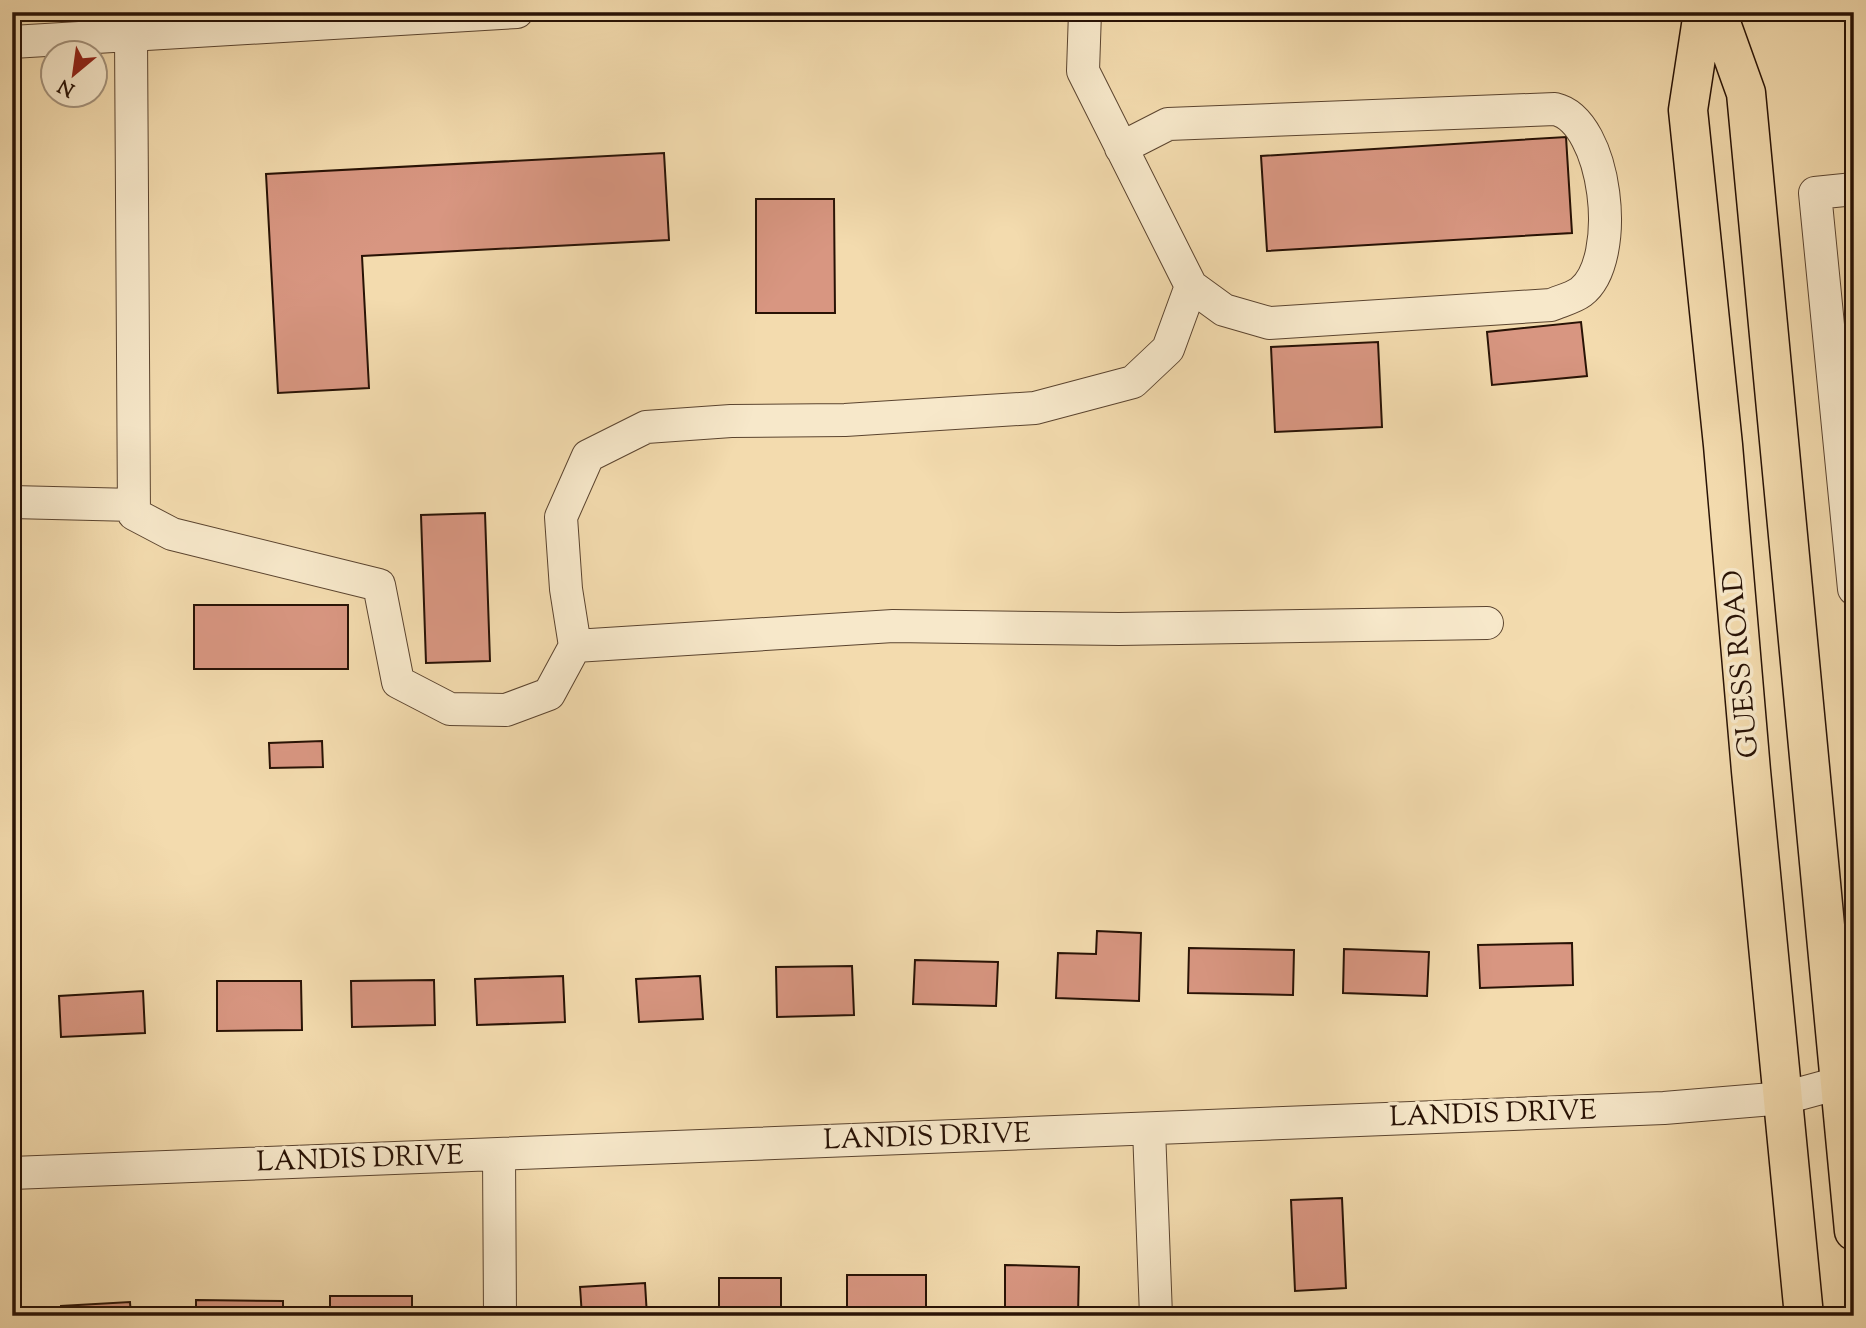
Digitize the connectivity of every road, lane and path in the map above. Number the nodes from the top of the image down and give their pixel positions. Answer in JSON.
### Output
{"nodes":[{"id":1,"x":517,"y":12,"type":"edge"},
{"id":2,"x":1085,"y":12,"type":"edge"},
{"id":3,"x":1703,"y":12,"type":"edge"},
{"id":4,"x":1717,"y":12,"type":"edge"},
{"id":5,"x":131,"y":36,"type":"junction"},
{"id":6,"x":12,"y":42,"type":"edge"},
{"id":7,"x":1121,"y":148,"type":"junction"},
{"id":8,"x":1854,"y":189,"type":"edge"},
{"id":9,"x":1191,"y":286,"type":"junction"},
{"id":10,"x":1844,"y":380,"type":"edge"},
{"id":11,"x":12,"y":502,"type":"edge"},
{"id":12,"x":134,"y":505,"type":"junction"},
{"id":13,"x":1853,"y":574,"type":"edge"},
{"id":14,"x":1487,"y":622,"type":"dead end"},
{"id":15,"x":575,"y":646,"type":"junction"},
{"id":16,"x":1839,"y":1083,"type":"junction"},
{"id":17,"x":1784,"y":1098,"type":"junction"},
{"id":18,"x":1149,"y":1129,"type":"junction"},
{"id":19,"x":499,"y":1155,"type":"junction"},
{"id":20,"x":12,"y":1173,"type":"edge"},
{"id":21,"x":1854,"y":1230,"type":"edge"},
{"id":22,"x":500,"y":1316,"type":"edge"},
{"id":23,"x":1156,"y":1316,"type":"edge"},
{"id":24,"x":1804,"y":1316,"type":"edge"}],
"edges":[{"from":1,"to":5,"type":"street"},
{"from":2,"to":7,"type":"street"},
{"from":3,"to":17,"type":"main road","name":"GUESS ROAD"},
{"from":4,"to":16,"type":"main road","name":"GUESS ROAD"},
{"from":5,"to":6,"type":"street"},
{"from":5,"to":12,"type":"street"},
{"from":7,"to":9,"type":"street"},
{"from":7,"to":9,"type":"street"},
{"from":8,"to":10,"type":"street"},
{"from":9,"to":15,"type":"street"},
{"from":10,"to":13,"type":"street"},
{"from":11,"to":12,"type":"street"},
{"from":12,"to":15,"type":"street"},
{"from":14,"to":15,"type":"street"},
{"from":16,"to":17,"type":"street","name":"LANDIS DRIVE"},
{"from":16,"to":21,"type":"main road","name":"GUESS ROAD"},
{"from":17,"to":18,"type":"street","name":"LANDIS DRIVE"},
{"from":17,"to":24,"type":"main road","name":"GUESS ROAD"},
{"from":18,"to":19,"type":"street","name":"LANDIS DRIVE"},
{"from":18,"to":23,"type":"street"},
{"from":19,"to":20,"type":"street","name":"LANDIS DRIVE"},
{"from":19,"to":22,"type":"street"}]}
